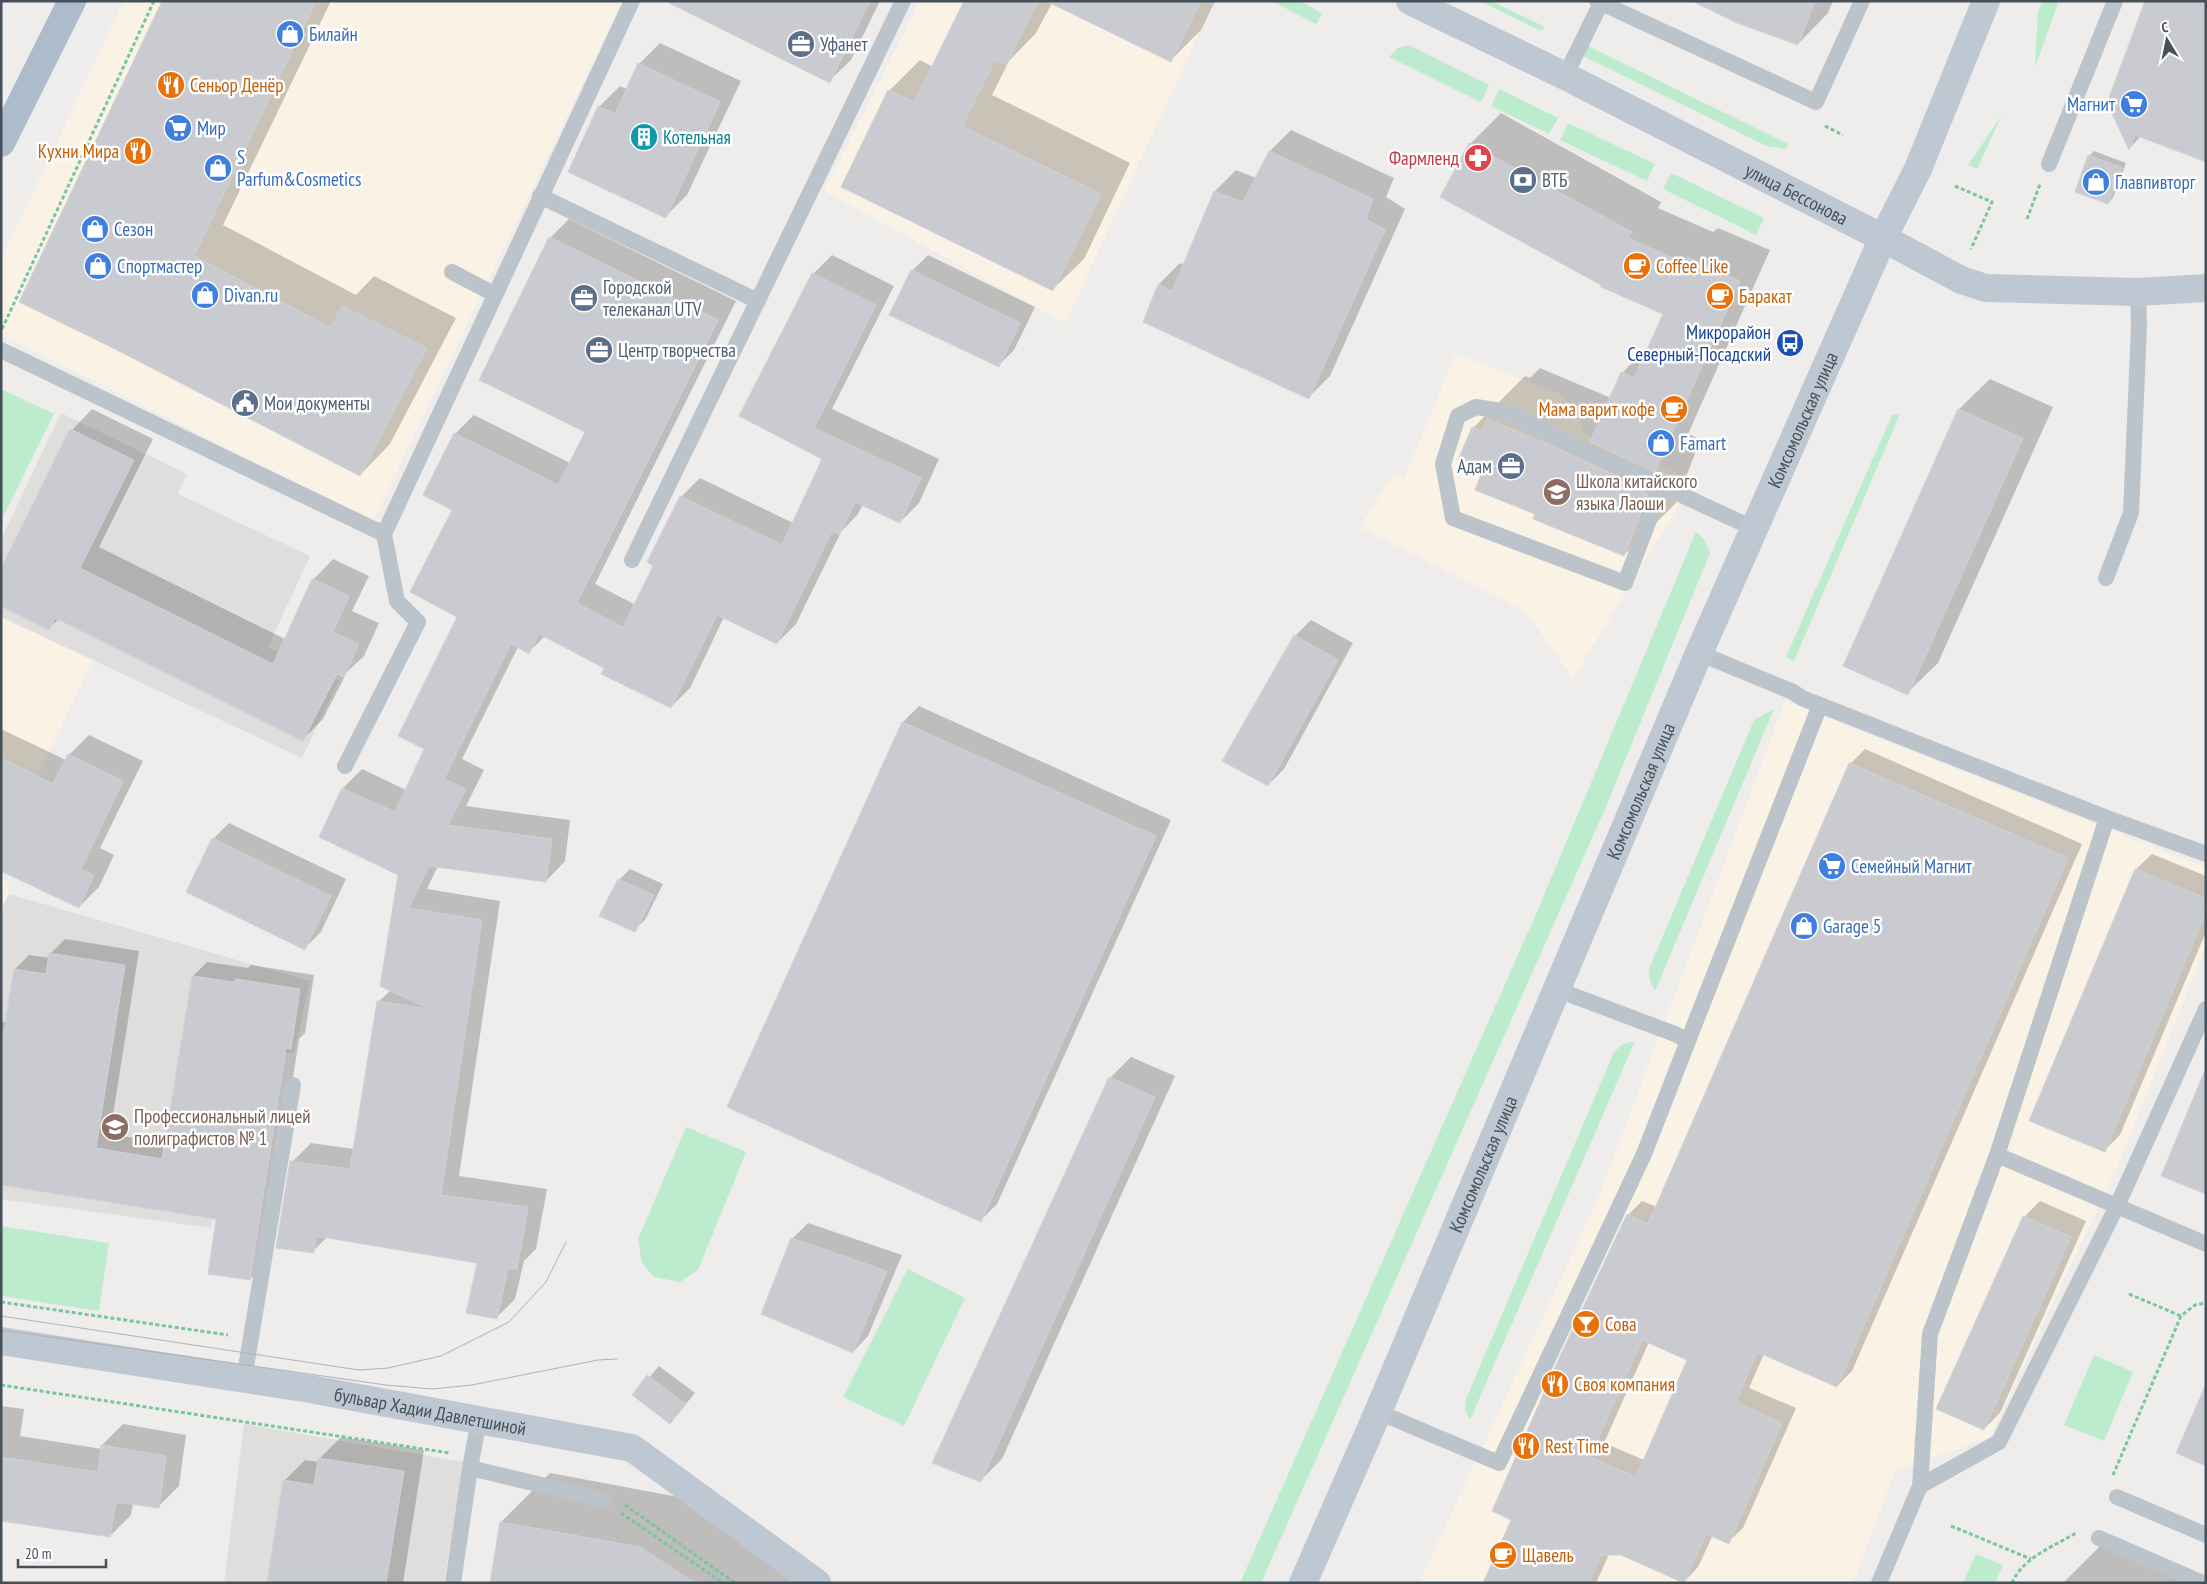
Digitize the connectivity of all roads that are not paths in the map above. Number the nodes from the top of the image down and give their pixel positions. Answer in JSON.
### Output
{"nodes":[{"id":1,"x":72,"y":1,"type":"edge"},
{"id":2,"x":632,"y":1,"type":"edge"},
{"id":3,"x":903,"y":1,"type":"edge"},
{"id":4,"x":1410,"y":1,"type":"edge"},
{"id":5,"x":1862,"y":1,"type":"edge"},
{"id":6,"x":1986,"y":1,"type":"edge"},
{"id":7,"x":2115,"y":1,"type":"edge"},
{"id":8,"x":1599,"y":2,"type":"edge"},
{"id":9,"x":1565,"y":76,"type":"junction"},
{"id":10,"x":1,"y":143,"type":"edge"},
{"id":11,"x":2049,"y":164,"type":"road end"},
{"id":12,"x":540,"y":196,"type":"junction"},
{"id":13,"x":1883,"y":238,"type":"junction"},
{"id":14,"x":452,"y":272,"type":"dead end"},
{"id":15,"x":2206,"y":288,"type":"edge"},
{"id":16,"x":2138,"y":292,"type":"junction"},
{"id":17,"x":494,"y":294,"type":"junction"},
{"id":18,"x":758,"y":301,"type":"junction"},
{"id":19,"x":1,"y":350,"type":"edge"},
{"id":20,"x":1662,"y":486,"type":"junction"},
{"id":21,"x":1755,"y":529,"type":"junction"},
{"id":22,"x":384,"y":534,"type":"junction"},
{"id":23,"x":632,"y":560,"type":"dead end"},
{"id":24,"x":2106,"y":578,"type":"dead end"},
{"id":25,"x":1700,"y":653,"type":"junction"},
{"id":26,"x":1820,"y":705,"type":"junction"},
{"id":27,"x":345,"y":766,"type":"dead end"},
{"id":28,"x":2107,"y":818,"type":"junction"},
{"id":29,"x":2206,"y":854,"type":"edge"},
{"id":30,"x":1558,"y":990,"type":"junction"},
{"id":31,"x":2206,"y":1009,"type":"edge"},
{"id":32,"x":1688,"y":1041,"type":"junction"},
{"id":33,"x":293,"y":1085,"type":"dead end"},
{"id":34,"x":1997,"y":1155,"type":"junction"},
{"id":35,"x":2117,"y":1206,"type":"junction"},
{"id":36,"x":2206,"y":1244,"type":"edge"},
{"id":37,"x":1,"y":1341,"type":"edge"},
{"id":38,"x":244,"y":1378,"type":"junction"},
{"id":39,"x":1378,"y":1412,"type":"junction"},
{"id":40,"x":479,"y":1420,"type":"junction"},
{"id":41,"x":471,"y":1462,"type":"junction"},
{"id":42,"x":1920,"y":1486,"type":"junction"},
{"id":43,"x":2113,"y":1490,"type":"road end"},
{"id":44,"x":604,"y":1500,"type":"road end"},
{"id":45,"x":2206,"y":1535,"type":"edge"},
{"id":46,"x":2099,"y":1538,"type":"dead end"},
{"id":47,"x":807,"y":1580,"type":"edge"},
{"id":48,"x":453,"y":1583,"type":"edge"},
{"id":49,"x":1303,"y":1583,"type":"edge"},
{"id":50,"x":1878,"y":1583,"type":"edge"},
{"id":51,"x":2203,"y":1583,"type":"edge"}],
"edges":[{"from":1,"to":10,"type":"main road"},
{"from":2,"to":12,"type":"lane"},
{"from":3,"to":18,"type":"lane"},
{"from":4,"to":9,"type":"main road","name":"улица Бессонова"},
{"from":5,"to":8,"type":"lane"},
{"from":6,"to":13,"type":"main road","name":"Комсомольская улица"},
{"from":7,"to":11,"type":"lane"},
{"from":8,"to":9,"type":"lane"},
{"from":9,"to":13,"type":"main road","name":"улица Бессонова"},
{"from":12,"to":17,"type":"lane"},
{"from":12,"to":18,"type":"lane"},
{"from":13,"to":16,"type":"main road","name":"улица Бессонова"},
{"from":13,"to":21,"type":"main road","name":"Комсомольская улица"},
{"from":14,"to":17,"type":"lane"},
{"from":15,"to":16,"type":"main road","name":"улица Бессонова"},
{"from":16,"to":24,"type":"lane"},
{"from":17,"to":22,"type":"lane"},
{"from":18,"to":23,"type":"lane"},
{"from":19,"to":22,"type":"lane"},
{"from":20,"to":20,"type":"lane"},
{"from":20,"to":21,"type":"lane"},
{"from":21,"to":25,"type":"main road","name":"Комсомольская улица"},
{"from":22,"to":27,"type":"lane"},
{"from":25,"to":26,"type":"lane"},
{"from":25,"to":30,"type":"main road","name":"Комсомольская улица"},
{"from":26,"to":28,"type":"lane"},
{"from":26,"to":32,"type":"lane"},
{"from":28,"to":29,"type":"lane"},
{"from":28,"to":34,"type":"lane"},
{"from":30,"to":32,"type":"lane"},
{"from":30,"to":39,"type":"main road","name":"Комсомольская улица"},
{"from":31,"to":35,"type":"lane"},
{"from":32,"to":39,"type":"lane"},
{"from":33,"to":38,"type":"lane"},
{"from":34,"to":35,"type":"lane"},
{"from":34,"to":42,"type":"lane"},
{"from":35,"to":36,"type":"lane"},
{"from":35,"to":42,"type":"lane"},
{"from":37,"to":38,"type":"main road","name":"бульвар Хадии Давлетшиной"},
{"from":38,"to":40,"type":"main road","name":"бульвар Хадии Давлетшиной"},
{"from":39,"to":49,"type":"main road","name":"Комсомольская улица"},
{"from":40,"to":41,"type":"lane"},
{"from":40,"to":47,"type":"main road","name":"бульвар Хадии Давлетшиной"},
{"from":41,"to":44,"type":"lane"},
{"from":41,"to":48,"type":"lane"},
{"from":42,"to":50,"type":"lane"},
{"from":43,"to":45,"type":"lane"},
{"from":46,"to":51,"type":"lane"}]}
